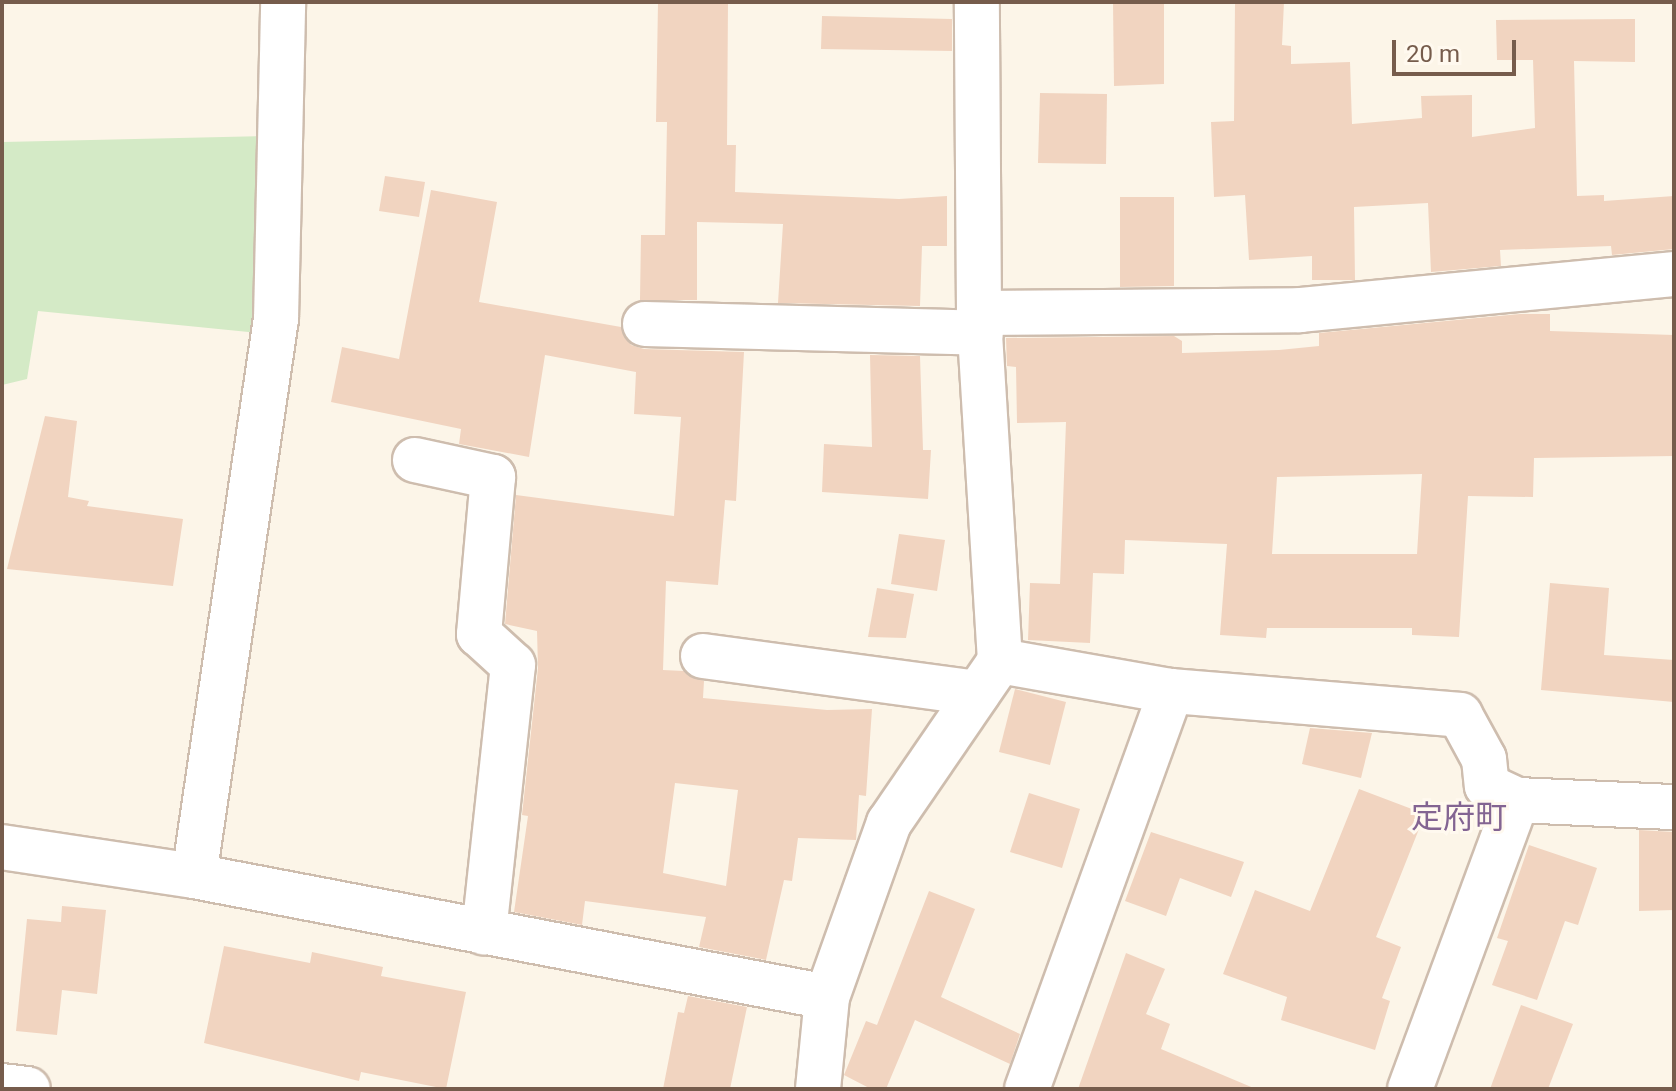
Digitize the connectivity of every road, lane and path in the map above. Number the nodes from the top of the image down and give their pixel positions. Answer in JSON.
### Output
{"nodes":[{"id":1,"x":283,"y":2,"type":"edge"},
{"id":2,"x":977,"y":2,"type":"edge"},
{"id":3,"x":1674,"y":274,"type":"edge"},
{"id":4,"x":980,"y":323,"type":"junction"},
{"id":5,"x":645,"y":324,"type":"dead end"},
{"id":6,"x":415,"y":460,"type":"dead end"},
{"id":7,"x":703,"y":656,"type":"dead end"},
{"id":8,"x":989,"y":677,"type":"junction"},
{"id":9,"x":1171,"y":691,"type":"junction"},
{"id":10,"x":1517,"y":800,"type":"junction"},
{"id":11,"x":1674,"y":807,"type":"edge"},
{"id":12,"x":2,"y":847,"type":"edge"},
{"id":13,"x":194,"y":876,"type":"junction"},
{"id":14,"x":484,"y":932,"type":"junction"},
{"id":15,"x":827,"y":997,"type":"junction"},
{"id":16,"x":2,"y":1086,"type":"edge"},
{"id":17,"x":28,"y":1089,"type":"edge"},
{"id":18,"x":818,"y":1089,"type":"edge"},
{"id":19,"x":1027,"y":1089,"type":"edge"},
{"id":20,"x":1410,"y":1089,"type":"edge"}],
"edges":[{"from":1,"to":13,"type":"street"},
{"from":2,"to":4,"type":"street"},
{"from":3,"to":4,"type":"street"},
{"from":4,"to":5,"type":"street"},
{"from":4,"to":8,"type":"street"},
{"from":6,"to":14,"type":"street"},
{"from":7,"to":8,"type":"street"},
{"from":8,"to":9,"type":"street"},
{"from":8,"to":15,"type":"street"},
{"from":9,"to":10,"type":"street"},
{"from":9,"to":19,"type":"street"},
{"from":10,"to":11,"type":"street"},
{"from":10,"to":20,"type":"street"},
{"from":12,"to":13,"type":"street"},
{"from":13,"to":14,"type":"street"},
{"from":14,"to":15,"type":"street"},
{"from":15,"to":18,"type":"street"},
{"from":16,"to":17,"type":"street"}]}
